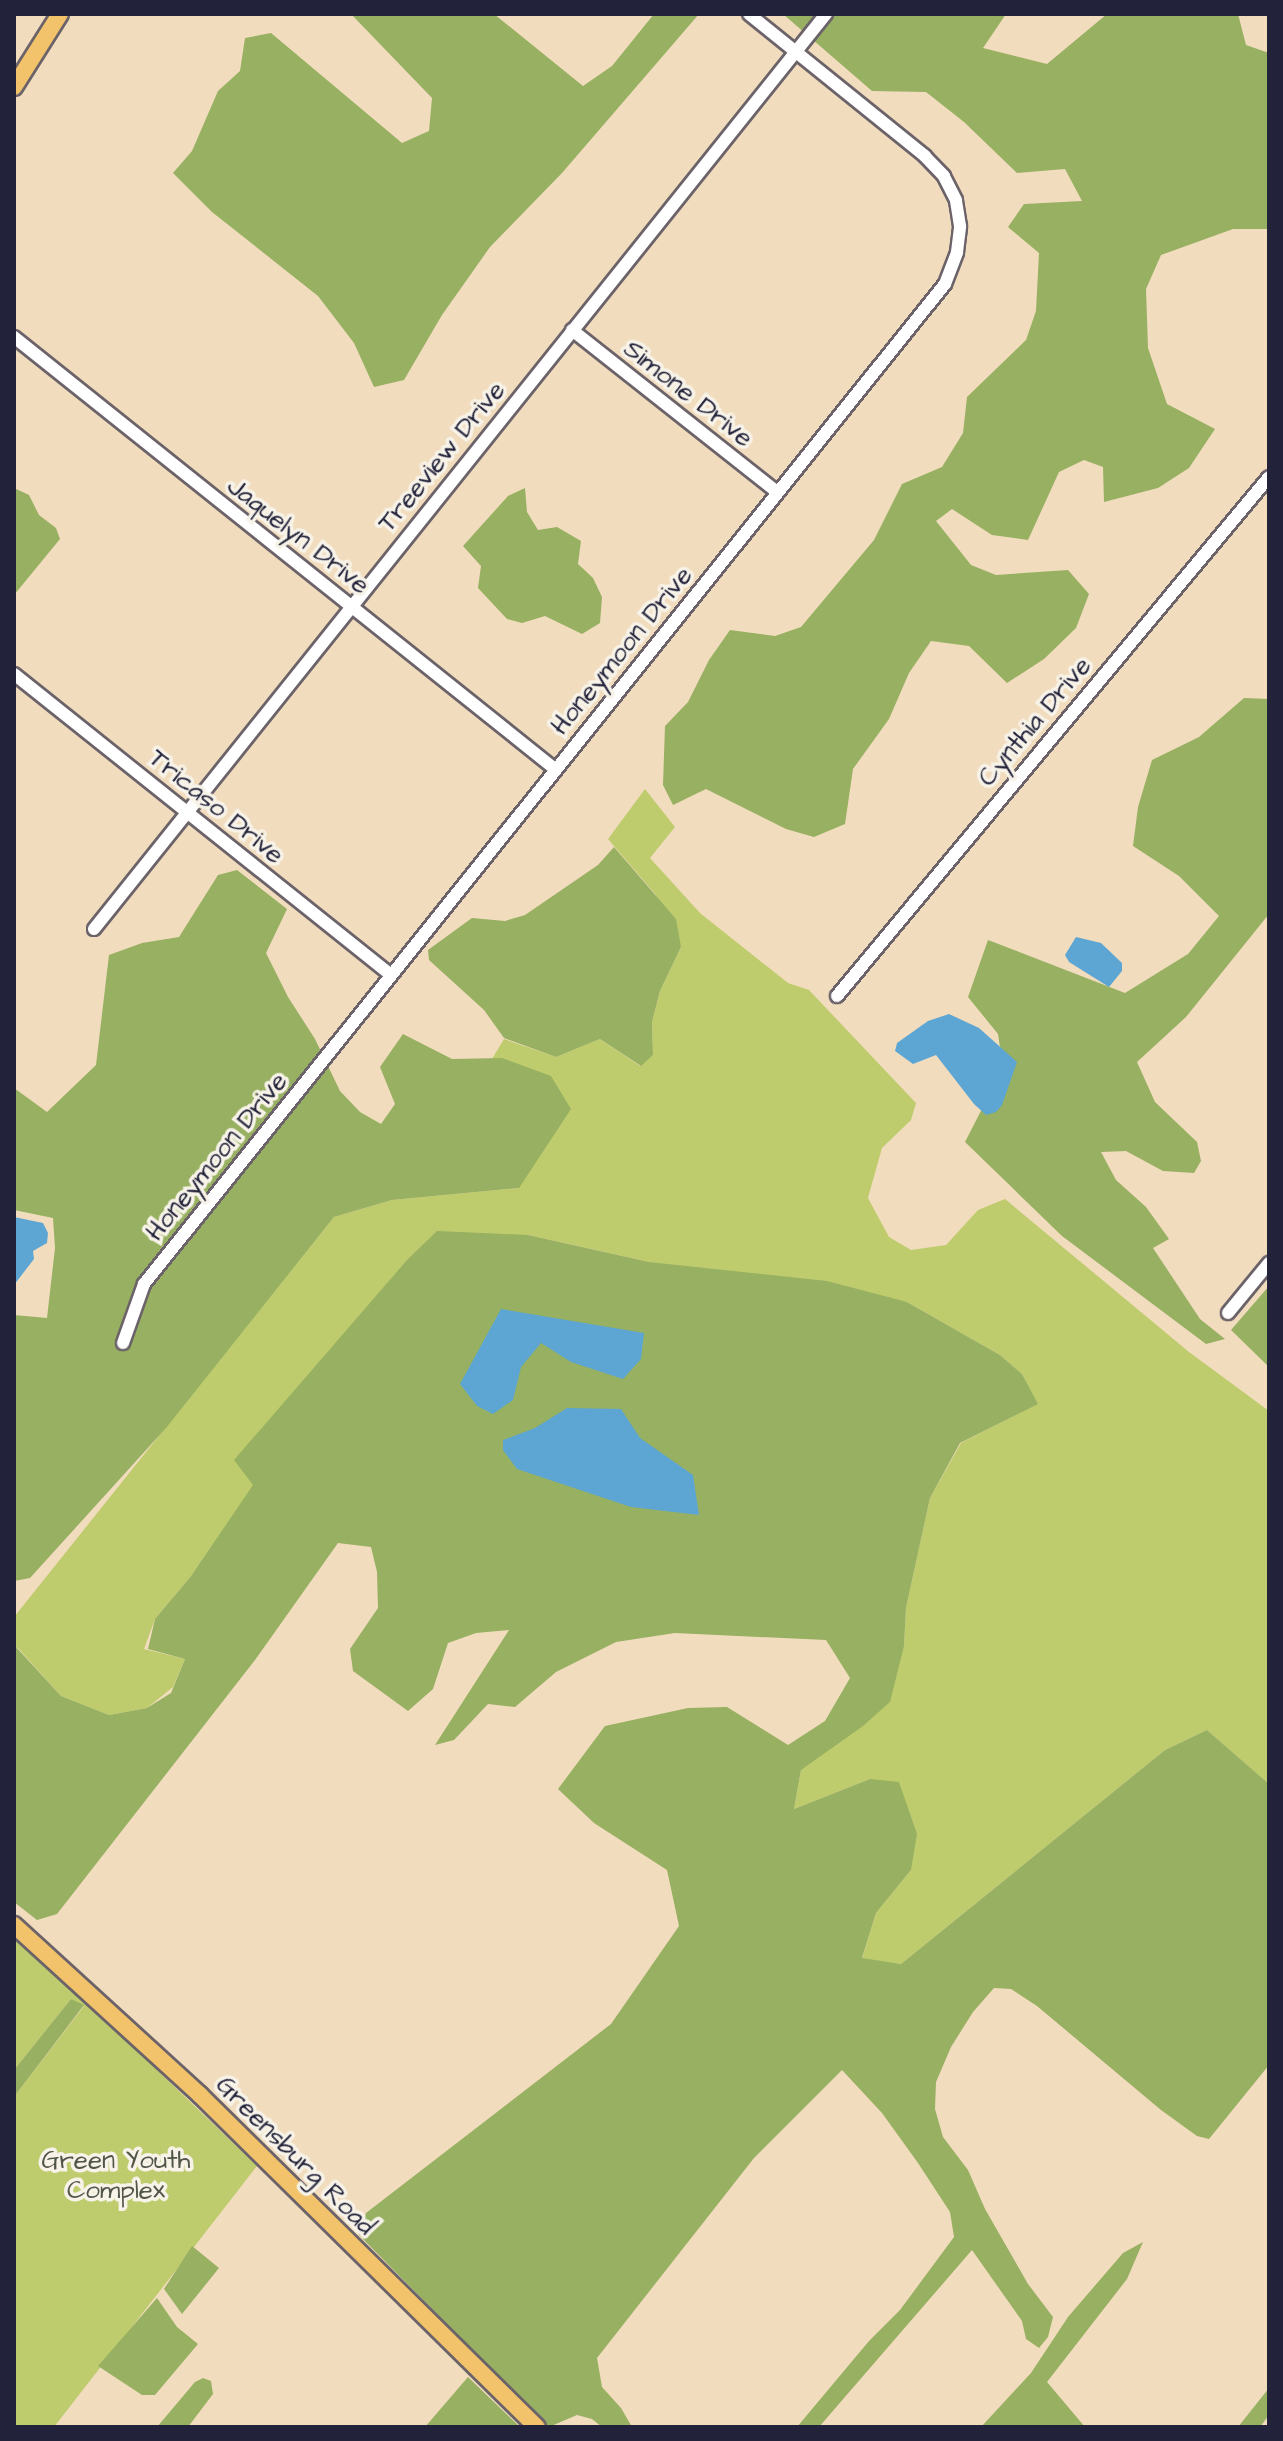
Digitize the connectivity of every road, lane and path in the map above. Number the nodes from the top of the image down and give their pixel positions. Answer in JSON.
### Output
{"nodes":[{"id":1,"x":60,"y":14,"type":"edge"},
{"id":2,"x":749,"y":14,"type":"edge"},
{"id":3,"x":826,"y":14,"type":"edge"},
{"id":4,"x":795,"y":50,"type":"junction"},
{"id":5,"x":14,"y":87,"type":"edge"},
{"id":6,"x":572,"y":330,"type":"junction"},
{"id":7,"x":14,"y":337,"type":"edge"},
{"id":8,"x":1269,"y":477,"type":"edge"},
{"id":9,"x":777,"y":492,"type":"junction"},
{"id":10,"x":352,"y":607,"type":"junction"},
{"id":11,"x":14,"y":674,"type":"edge"},
{"id":12,"x":555,"y":769,"type":"junction"},
{"id":13,"x":187,"y":812,"type":"junction"},
{"id":14,"x":94,"y":929,"type":"dead end"},
{"id":15,"x":391,"y":975,"type":"junction"},
{"id":16,"x":837,"y":996,"type":"dead end"},
{"id":17,"x":1269,"y":1263,"type":"edge"},
{"id":18,"x":1228,"y":1313,"type":"dead end"},
{"id":19,"x":123,"y":1343,"type":"dead end"},
{"id":20,"x":14,"y":1925,"type":"edge"},
{"id":21,"x":537,"y":2427,"type":"edge"}],
"edges":[{"from":1,"to":5,"type":"main road"},
{"from":2,"to":4,"type":"street","name":"Honeymoon Drive"},
{"from":3,"to":4,"type":"street","name":"Treeview Drive"},
{"from":4,"to":6,"type":"street","name":"Treeview Drive"},
{"from":4,"to":9,"type":"street","name":"Honeymoon Drive"},
{"from":6,"to":9,"type":"street","name":"Simone Drive"},
{"from":6,"to":10,"type":"street","name":"Treeview Drive"},
{"from":7,"to":10,"type":"street","name":"Jaquelyn Drive"},
{"from":8,"to":16,"type":"street","name":"Cynthia Drive"},
{"from":9,"to":12,"type":"street","name":"Honeymoon Drive"},
{"from":10,"to":12,"type":"street","name":"Jaquelyn Drive"},
{"from":10,"to":13,"type":"street","name":"Treeview Drive"},
{"from":11,"to":13,"type":"street","name":"Tricaso Drive"},
{"from":12,"to":15,"type":"street","name":"Honeymoon Drive"},
{"from":13,"to":14,"type":"street","name":"Treeview Drive"},
{"from":13,"to":15,"type":"street","name":"Tricaso Drive"},
{"from":15,"to":19,"type":"street","name":"Honeymoon Drive"},
{"from":17,"to":18,"type":"street"},
{"from":20,"to":21,"type":"main road","name":"Greensburg Road"}]}
